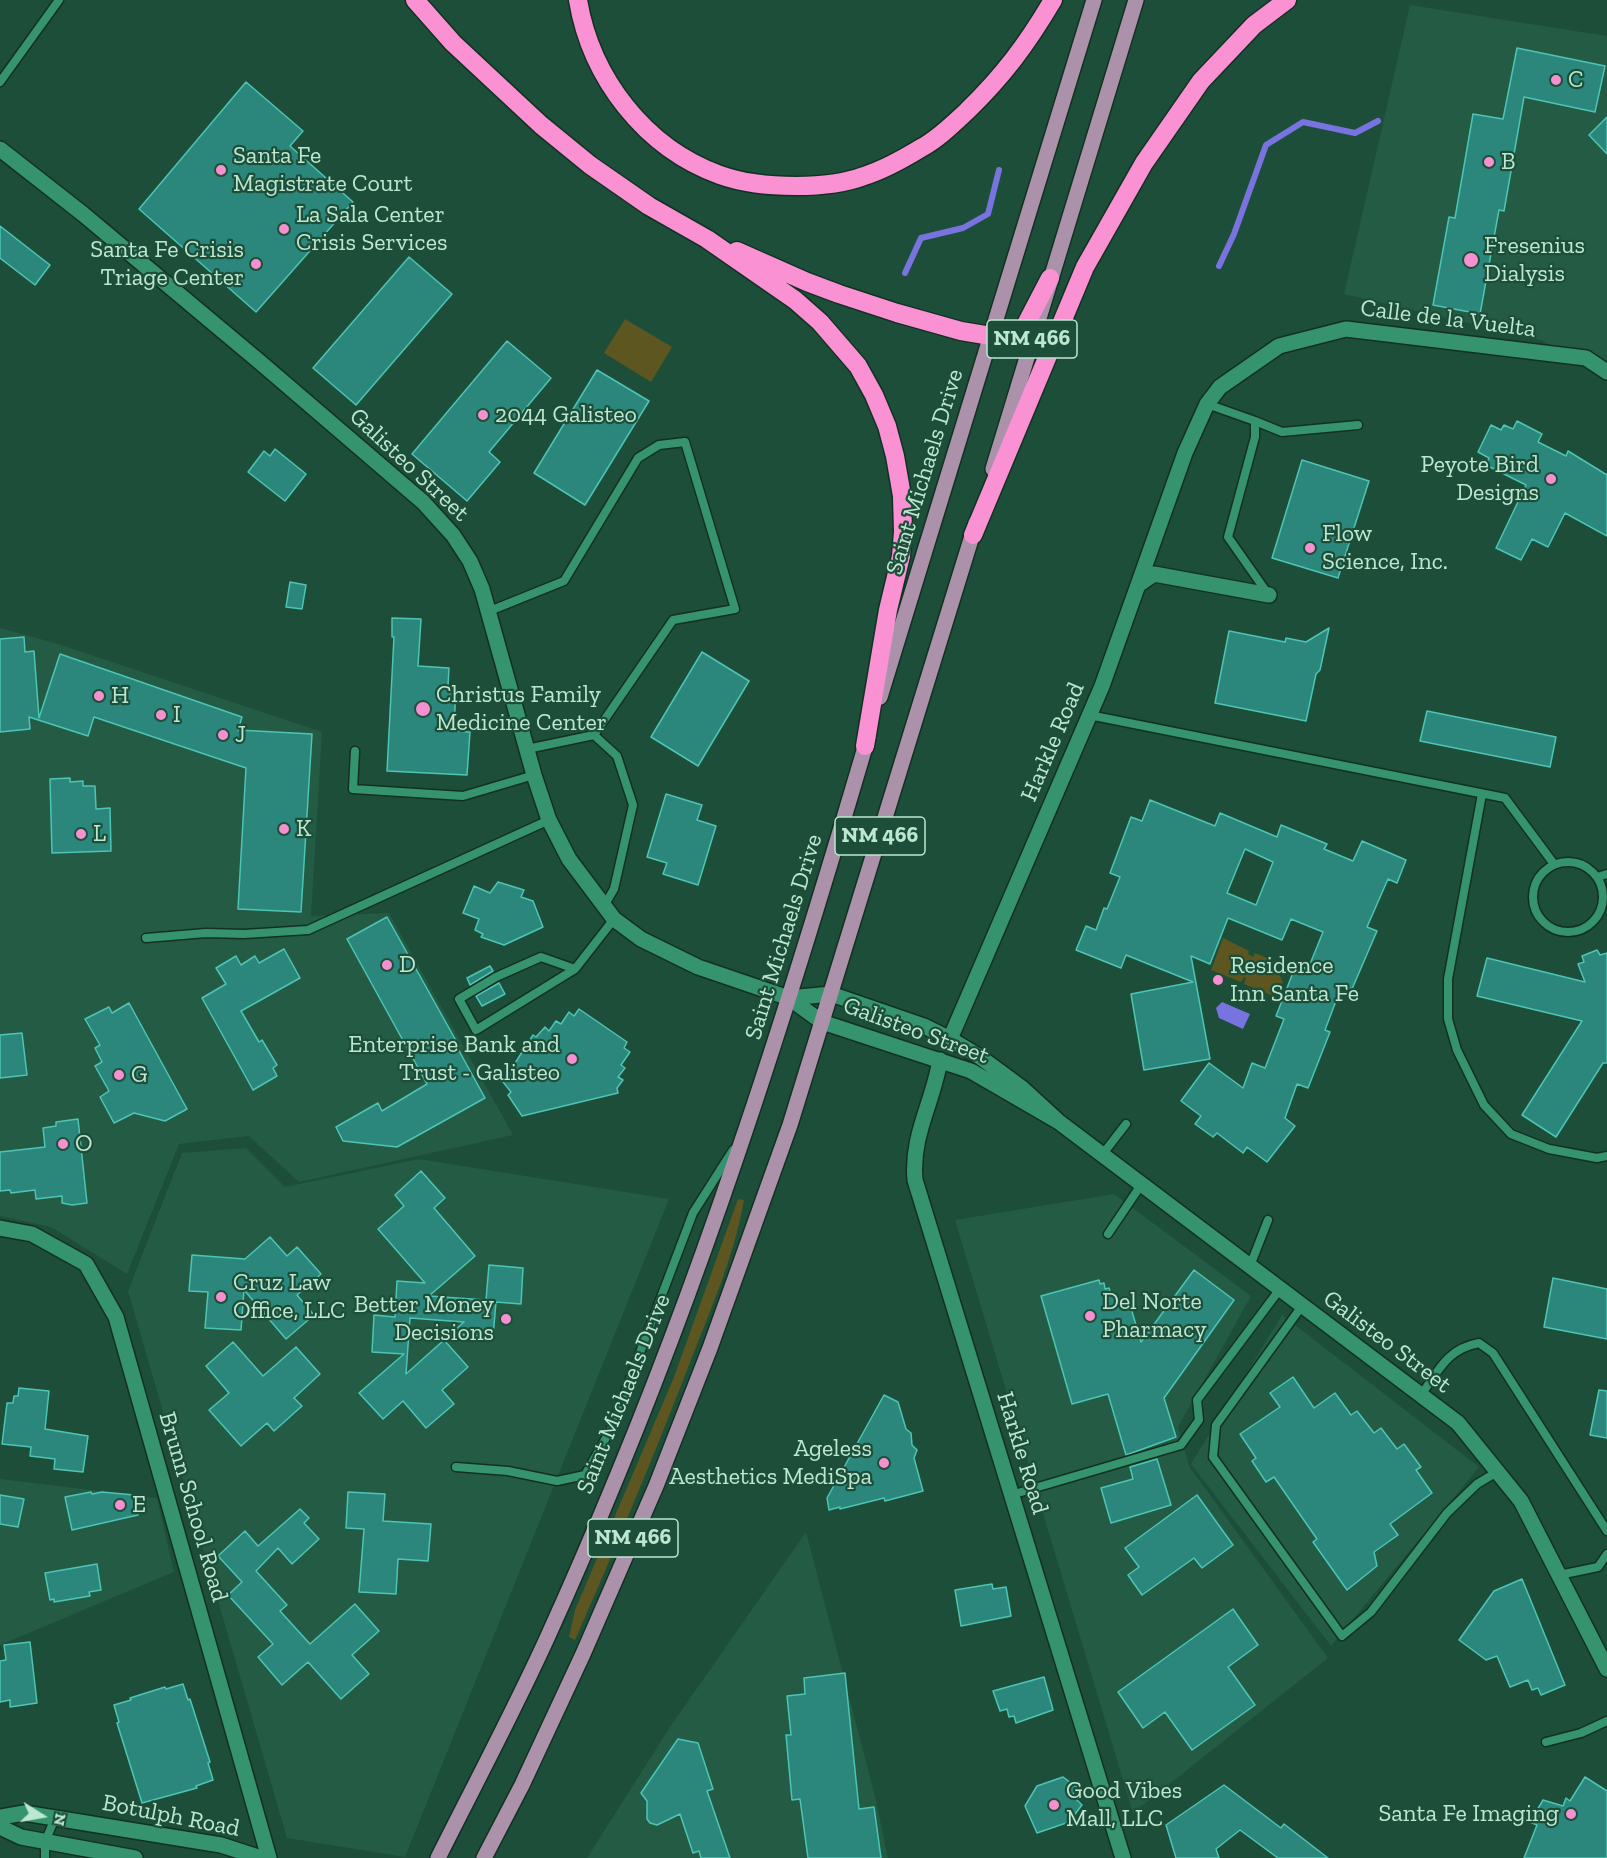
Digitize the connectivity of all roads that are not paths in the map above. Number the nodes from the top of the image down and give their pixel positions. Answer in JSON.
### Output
{"nodes":[{"id":1,"x":59,"y":0,"type":"edge"},
{"id":2,"x":415,"y":0,"type":"edge"},
{"id":3,"x":578,"y":0,"type":"edge"},
{"id":4,"x":1053,"y":0,"type":"edge"},
{"id":5,"x":1094,"y":0,"type":"edge"},
{"id":6,"x":1136,"y":0,"type":"edge"},
{"id":7,"x":1287,"y":0,"type":"edge"},
{"id":8,"x":0,"y":82,"type":"edge"},
{"id":9,"x":0,"y":149,"type":"edge"},
{"id":10,"x":707,"y":239,"type":"junction"},
{"id":11,"x":1050,"y":278,"type":"junction"},
{"id":12,"x":990,"y":337,"type":"junction"},
{"id":13,"x":1607,"y":372,"type":"edge"},
{"id":14,"x":1207,"y":404,"type":"junction"},
{"id":15,"x":1255,"y":421,"type":"junction"},
{"id":16,"x":1358,"y":425,"type":"dead end"},
{"id":17,"x":973,"y":535,"type":"junction"},
{"id":18,"x":1138,"y":585,"type":"junction"},
{"id":19,"x":1269,"y":595,"type":"joint"},
{"id":20,"x":487,"y":612,"type":"junction"},
{"id":21,"x":1089,"y":715,"type":"junction"},
{"id":22,"x":594,"y":735,"type":"junction"},
{"id":23,"x":865,"y":746,"type":"junction"},
{"id":24,"x":527,"y":749,"type":"junction"},
{"id":25,"x":356,"y":751,"type":"dead end"},
{"id":26,"x":534,"y":775,"type":"junction"},
{"id":27,"x":1482,"y":794,"type":"junction"},
{"id":28,"x":549,"y":820,"type":"junction"},
{"id":29,"x":1554,"y":864,"type":"junction"},
{"id":30,"x":1607,"y":874,"type":"edge"},
{"id":31,"x":1597,"y":877,"type":"junction"},
{"id":32,"x":604,"y":906,"type":"junction"},
{"id":33,"x":614,"y":919,"type":"junction"},
{"id":34,"x":146,"y":938,"type":"dead end"},
{"id":35,"x":575,"y":969,"type":"junction"},
{"id":36,"x":831,"y":994,"type":"junction"},
{"id":37,"x":789,"y":998,"type":"junction"},
{"id":38,"x":822,"y":1022,"type":"junction"},
{"id":39,"x":950,"y":1039,"type":"junction"},
{"id":40,"x":940,"y":1060,"type":"junction"},
{"id":41,"x":1059,"y":1122,"type":"junction"},
{"id":42,"x":1126,"y":1124,"type":"dead end"},
{"id":43,"x":748,"y":1126,"type":"junction"},
{"id":44,"x":1102,"y":1155,"type":"junction"},
{"id":45,"x":1607,"y":1156,"type":"edge"},
{"id":46,"x":1141,"y":1185,"type":"junction"},
{"id":47,"x":1268,"y":1220,"type":"dead end"},
{"id":48,"x":0,"y":1228,"type":"edge"},
{"id":49,"x":1107,"y":1234,"type":"dead end"},
{"id":50,"x":1250,"y":1266,"type":"junction"},
{"id":51,"x":1280,"y":1289,"type":"junction"},
{"id":52,"x":1302,"y":1306,"type":"junction"},
{"id":53,"x":1421,"y":1395,"type":"junction"},
{"id":54,"x":456,"y":1467,"type":"dead end"},
{"id":55,"x":1497,"y":1472,"type":"junction"},
{"id":56,"x":1011,"y":1495,"type":"junction"},
{"id":57,"x":1607,"y":1531,"type":"edge"},
{"id":58,"x":1607,"y":1554,"type":"edge"},
{"id":59,"x":1559,"y":1575,"type":"junction"},
{"id":60,"x":1607,"y":1669,"type":"edge"},
{"id":61,"x":1607,"y":1721,"type":"edge"},
{"id":62,"x":1546,"y":1742,"type":"dead end"},
{"id":63,"x":0,"y":1817,"type":"edge"},
{"id":64,"x":55,"y":1818,"type":"junction"},
{"id":65,"x":0,"y":1827,"type":"edge"},
{"id":66,"x":45,"y":1842,"type":"junction"},
{"id":67,"x":97,"y":1855,"type":"edge"},
{"id":68,"x":45,"y":1858,"type":"edge"},
{"id":69,"x":135,"y":1858,"type":"edge"},
{"id":70,"x":261,"y":1858,"type":"edge"},
{"id":71,"x":269,"y":1858,"type":"edge"},
{"id":72,"x":438,"y":1858,"type":"edge"},
{"id":73,"x":484,"y":1858,"type":"edge"},
{"id":74,"x":1123,"y":1858,"type":"edge"}],
"edges":[{"from":1,"to":8,"type":"lane"},
{"from":2,"to":10,"type":"highway"},
{"from":3,"to":4,"type":"highway"},
{"from":5,"to":12,"type":"main road","name":"Saint Michaels Drive","number":"NM 466"},
{"from":6,"to":11,"type":"main road","number":"NM 466"},
{"from":7,"to":17,"type":"highway"},
{"from":9,"to":20,"type":"street","name":"Galisteo Street"},
{"from":10,"to":12,"type":"highway"},
{"from":10,"to":23,"type":"highway"},
{"from":11,"to":12,"type":"highway"},
{"from":11,"to":17,"type":"main road","number":"NM 466"},
{"from":12,"to":23,"type":"main road","name":"Saint Michaels Drive","number":"NM 466"},
{"from":13,"to":14,"type":"street","name":"Calle de la Vuelta"},
{"from":14,"to":15,"type":"lane"},
{"from":14,"to":18,"type":"street","name":"Calle de la Vuelta"},
{"from":15,"to":16,"type":"lane"},
{"from":15,"to":19,"type":"lane"},
{"from":17,"to":36,"type":"main road","number":"NM 466"},
{"from":18,"to":19,"type":"street"},
{"from":18,"to":21,"type":"street","name":"Harkle Road"},
{"from":20,"to":22,"type":"lane"},
{"from":20,"to":24,"type":"street","name":"Galisteo Street"},
{"from":21,"to":27,"type":"lane"},
{"from":21,"to":39,"type":"street","name":"Harkle Road"},
{"from":22,"to":24,"type":"lane"},
{"from":22,"to":32,"type":"lane"},
{"from":23,"to":37,"type":"main road","name":"Saint Michaels Drive","number":"NM 466"},
{"from":24,"to":26,"type":"street","name":"Galisteo Street"},
{"from":25,"to":26,"type":"lane"},
{"from":26,"to":28,"type":"street","name":"Galisteo Street"},
{"from":27,"to":29,"type":"lane"},
{"from":27,"to":45,"type":"lane"},
{"from":28,"to":32,"type":"street","name":"Galisteo Street"},
{"from":28,"to":34,"type":"lane"},
{"from":29,"to":31,"type":"lane"},
{"from":29,"to":31,"type":"lane"},
{"from":30,"to":31,"type":"lane"},
{"from":32,"to":33,"type":"street","name":"Galisteo Street"},
{"from":33,"to":35,"type":"lane"},
{"from":33,"to":37,"type":"street","name":"Galisteo Street"},
{"from":35,"to":35,"type":"lane"},
{"from":36,"to":37,"type":"street","name":"Galisteo Street"},
{"from":36,"to":38,"type":"main road","number":"NM 466"},
{"from":36,"to":39,"type":"street","name":"Galisteo Street"},
{"from":37,"to":38,"type":"street","name":"Galisteo Street"},
{"from":37,"to":43,"type":"main road","name":"Saint Michaels Drive","number":"NM 466"},
{"from":38,"to":40,"type":"street","name":"Galisteo Street"},
{"from":38,"to":73,"type":"main road","number":"NM 466"},
{"from":39,"to":41,"type":"street","name":"Galisteo Street"},
{"from":40,"to":41,"type":"street","name":"Galisteo Street"},
{"from":40,"to":56,"type":"street","name":"Harkle Road"},
{"from":41,"to":44,"type":"street","name":"Galisteo Street"},
{"from":42,"to":44,"type":"lane"},
{"from":43,"to":54,"type":"lane"},
{"from":43,"to":72,"type":"main road","name":"Saint Michaels Drive","number":"NM 466"},
{"from":44,"to":46,"type":"street","name":"Galisteo Street"},
{"from":46,"to":49,"type":"lane"},
{"from":46,"to":50,"type":"street","name":"Galisteo Street"},
{"from":47,"to":50,"type":"lane"},
{"from":48,"to":71,"type":"street","name":"Brunn School Road"},
{"from":50,"to":51,"type":"street","name":"Galisteo Street"},
{"from":51,"to":52,"type":"street","name":"Galisteo Street"},
{"from":51,"to":56,"type":"lane"},
{"from":52,"to":53,"type":"street","name":"Galisteo Street"},
{"from":52,"to":55,"type":"lane"},
{"from":53,"to":55,"type":"street","name":"Galisteo Street"},
{"from":53,"to":57,"type":"lane"},
{"from":55,"to":59,"type":"street","name":"Galisteo Street"},
{"from":56,"to":74,"type":"street","name":"Harkle Road"},
{"from":58,"to":59,"type":"lane"},
{"from":59,"to":60,"type":"street","name":"Galisteo Street"},
{"from":61,"to":62,"type":"lane"},
{"from":63,"to":64,"type":"street","name":"Botulph Road"},
{"from":64,"to":66,"type":"lane"},
{"from":64,"to":70,"type":"street","name":"Botulph Road"},
{"from":65,"to":66,"type":"street","name":"Botulph Road"},
{"from":66,"to":67,"type":"street","name":"Botulph Road"},
{"from":66,"to":68,"type":"lane"},
{"from":67,"to":69,"type":"street","name":"Botulph Road"}]}
